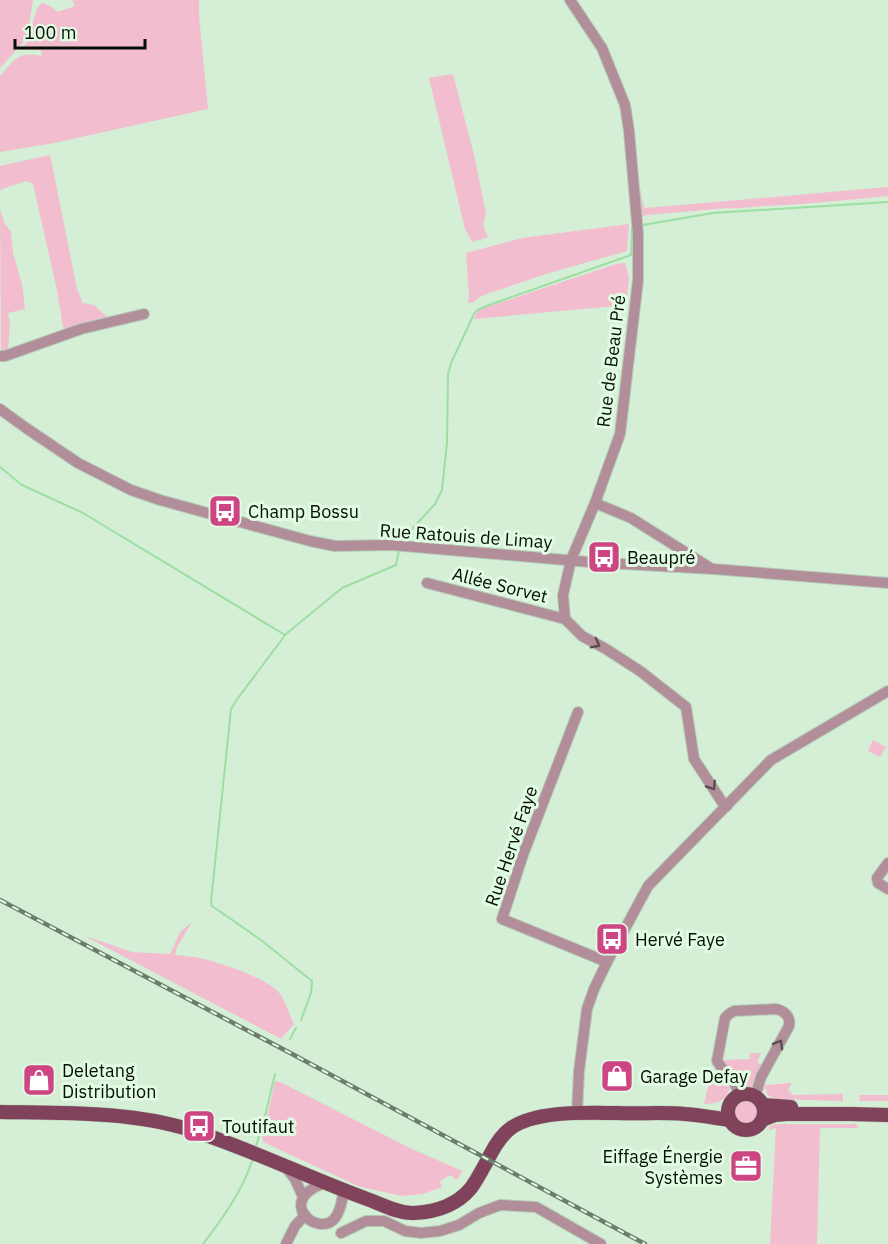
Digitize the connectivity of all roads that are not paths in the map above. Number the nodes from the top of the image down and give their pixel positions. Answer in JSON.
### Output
{"nodes":[{"id":1,"x":570,"y":0,"type":"edge"},
{"id":2,"x":144,"y":314,"type":"dead end"},
{"id":3,"x":0,"y":356,"type":"edge"},
{"id":4,"x":0,"y":409,"type":"edge"},
{"id":5,"x":595,"y":503,"type":"junction"},
{"id":6,"x":571,"y":560,"type":"junction"},
{"id":7,"x":713,"y":569,"type":"junction"},
{"id":8,"x":427,"y":583,"type":"dead end"},
{"id":9,"x":888,"y":583,"type":"edge"},
{"id":10,"x":565,"y":619,"type":"junction"},
{"id":11,"x":888,"y":691,"type":"edge"},
{"id":12,"x":578,"y":712,"type":"dead end"},
{"id":13,"x":727,"y":806,"type":"junction"},
{"id":14,"x":888,"y":863,"type":"edge"},
{"id":15,"x":888,"y":889,"type":"edge"},
{"id":16,"x":607,"y":962,"type":"junction"},
{"id":17,"x":734,"y":1100,"type":"junction"},
{"id":18,"x":759,"y":1101,"type":"junction"},
{"id":19,"x":888,"y":1107,"type":"edge"},
{"id":20,"x":0,"y":1112,"type":"edge"},
{"id":21,"x":577,"y":1113,"type":"junction"},
{"id":22,"x":683,"y":1114,"type":"junction"},
{"id":23,"x":888,"y":1115,"type":"edge"},
{"id":24,"x":730,"y":1120,"type":"junction"},
{"id":25,"x":762,"y":1120,"type":"junction"},
{"id":26,"x":284,"y":1166,"type":"junction"},
{"id":27,"x":326,"y":1183,"type":"junction"},
{"id":28,"x":344,"y":1190,"type":"junction"},
{"id":29,"x":303,"y":1197,"type":"junction"},
{"id":30,"x":305,"y":1215,"type":"junction"},
{"id":31,"x":335,"y":1218,"type":"junction"},
{"id":32,"x":342,"y":1238,"type":"edge"},
{"id":33,"x":286,"y":1244,"type":"edge"},
{"id":34,"x":602,"y":1244,"type":"edge"}],
"edges":[{"from":1,"to":5,"type":"street","name":"Rue de Beau Pré"},
{"from":2,"to":3,"type":"street"},
{"from":4,"to":6,"type":"street","name":"Rue Ratouis de Limay"},
{"from":5,"to":6,"type":"street","name":"Rue de Beau Pré"},
{"from":5,"to":7,"type":"street"},
{"from":6,"to":7,"type":"street","name":"Rue Ratouis de Limay"},
{"from":6,"to":10,"type":"street","name":"Rue de Beau Pré"},
{"from":7,"to":9,"type":"street","name":"Rue Ratouis de Limay"},
{"from":8,"to":10,"type":"street","name":"Allée Sorvet"},
{"from":10,"to":13,"type":"street","one_way":true},
{"from":11,"to":13,"type":"street"},
{"from":12,"to":16,"type":"street","name":"Rue Hervé Faye"},
{"from":13,"to":16,"type":"street"},
{"from":14,"to":15,"type":"street"},
{"from":16,"to":21,"type":"street"},
{"from":17,"to":18,"type":"main road"},
{"from":18,"to":17,"type":"street","one_way":true},
{"from":17,"to":22,"type":"main road"},
{"from":17,"to":24,"type":"main road"},
{"from":18,"to":19,"type":"main road"},
{"from":18,"to":25,"type":"main road"},
{"from":20,"to":26,"type":"main road"},
{"from":21,"to":22,"type":"main road"},
{"from":21,"to":28,"type":"main road"},
{"from":22,"to":24,"type":"main road"},
{"from":23,"to":25,"type":"main road"},
{"from":24,"to":25,"type":"main road"},
{"from":26,"to":27,"type":"main road"},
{"from":26,"to":29,"type":"street"},
{"from":27,"to":28,"type":"main road"},
{"from":27,"to":29,"type":"street"},
{"from":28,"to":31,"type":"street"},
{"from":29,"to":30,"type":"street"},
{"from":30,"to":31,"type":"street"},
{"from":30,"to":33,"type":"street"},
{"from":31,"to":32,"type":"street"},
{"from":32,"to":34,"type":"street"}]}
